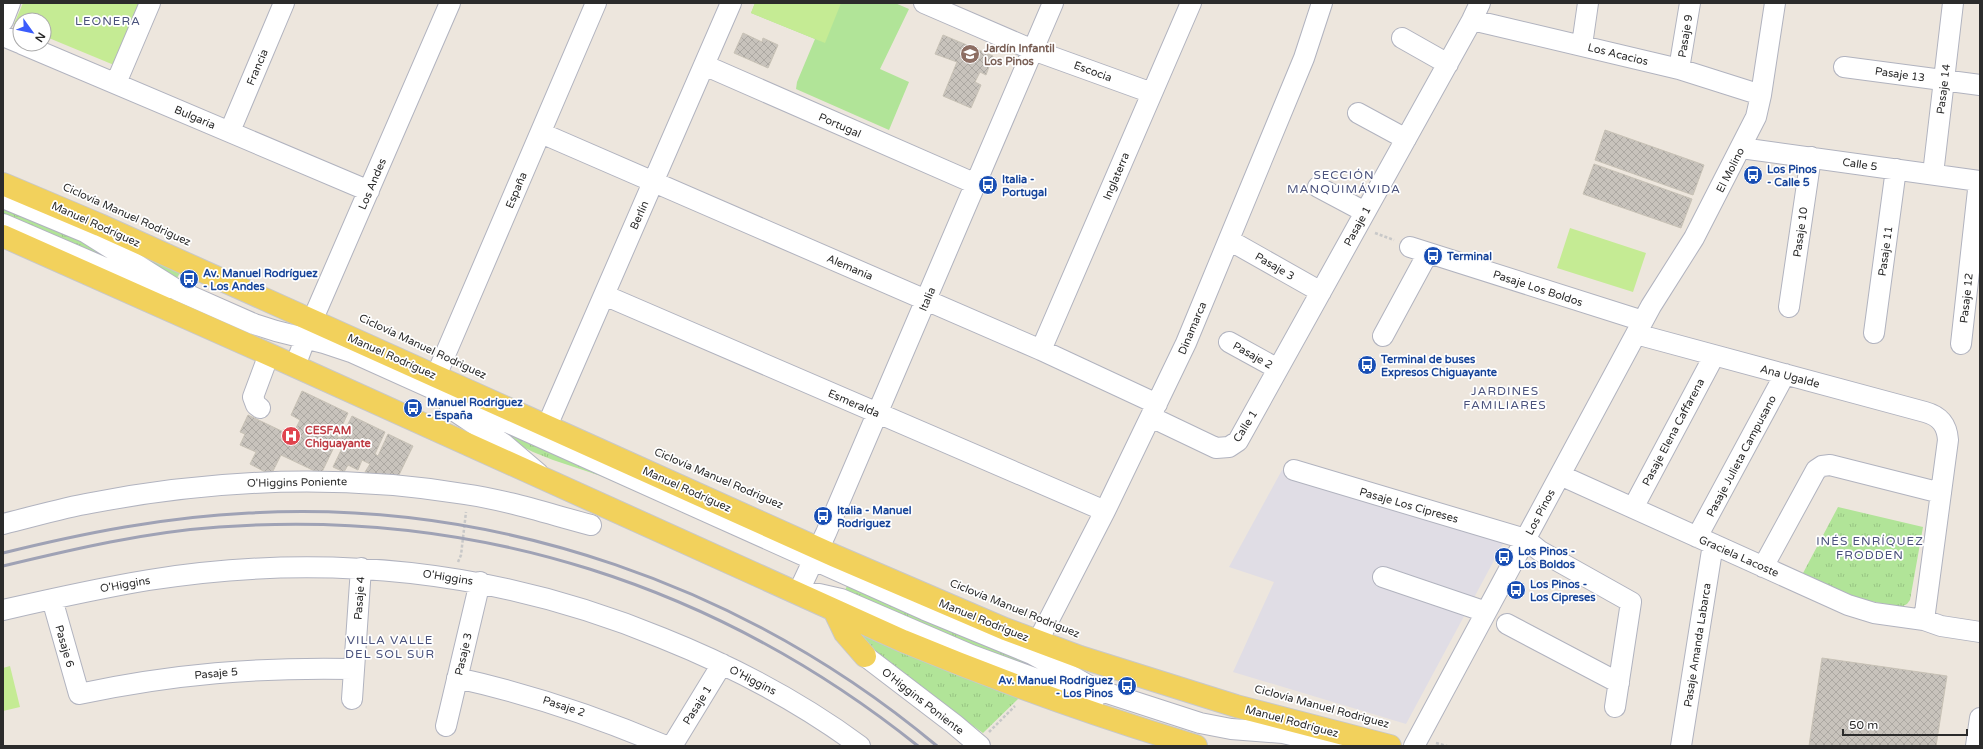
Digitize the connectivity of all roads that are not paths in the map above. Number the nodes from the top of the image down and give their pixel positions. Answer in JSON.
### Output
{"nodes":[{"id":1,"x":10,"y":3,"type":"edge"},
{"id":2,"x":150,"y":3,"type":"edge"},
{"id":3,"x":284,"y":3,"type":"edge"},
{"id":4,"x":450,"y":3,"type":"edge"},
{"id":5,"x":596,"y":3,"type":"edge"},
{"id":6,"x":731,"y":3,"type":"edge"},
{"id":7,"x":924,"y":3,"type":"edge"},
{"id":8,"x":1053,"y":3,"type":"edge"},
{"id":9,"x":1191,"y":3,"type":"edge"},
{"id":10,"x":1322,"y":3,"type":"edge"},
{"id":11,"x":1588,"y":3,"type":"edge"},
{"id":12,"x":1690,"y":3,"type":"edge"},
{"id":13,"x":1775,"y":3,"type":"edge"},
{"id":14,"x":1954,"y":3,"type":"edge"},
{"id":15,"x":1476,"y":12,"type":"edge"},
{"id":16,"x":3,"y":21,"type":"edge"},
{"id":17,"x":1402,"y":38,"type":"dead end"},
{"id":18,"x":1582,"y":45,"type":"junction"},
{"id":19,"x":1033,"y":50,"type":"junction"},
{"id":20,"x":40,"y":52,"type":"edge"},
{"id":21,"x":1448,"y":64,"type":"junction"},
{"id":22,"x":704,"y":65,"type":"junction"},
{"id":23,"x":1844,"y":67,"type":"dead end"},
{"id":24,"x":1680,"y":69,"type":"junction"},
{"id":25,"x":1945,"y":80,"type":"junction"},
{"id":26,"x":116,"y":83,"type":"junction"},
{"id":27,"x":1980,"y":85,"type":"edge"},
{"id":28,"x":1152,"y":93,"type":"junction"},
{"id":29,"x":1761,"y":95,"type":"junction"},
{"id":30,"x":1358,"y":113,"type":"dead end"},
{"id":31,"x":230,"y":131,"type":"junction"},
{"id":32,"x":541,"y":133,"type":"junction"},
{"id":33,"x":1406,"y":139,"type":"junction"},
{"id":34,"x":1741,"y":148,"type":"junction"},
{"id":35,"x":1810,"y":157,"type":"junction"},
{"id":36,"x":1896,"y":169,"type":"junction"},
{"id":37,"x":1933,"y":174,"type":"junction"},
{"id":38,"x":1979,"y":181,"type":"edge"},
{"id":39,"x":653,"y":182,"type":"junction"},
{"id":40,"x":3,"y":184,"type":"edge"},
{"id":41,"x":976,"y":184,"type":"junction"},
{"id":42,"x":1318,"y":187,"type":"dead end"},
{"id":43,"x":369,"y":191,"type":"junction"},
{"id":44,"x":3,"y":198,"type":"edge"},
{"id":45,"x":1361,"y":219,"type":"junction"},
{"id":46,"x":3,"y":224,"type":"edge"},
{"id":47,"x":3,"y":236,"type":"edge"},
{"id":48,"x":1229,"y":240,"type":"junction"},
{"id":49,"x":1410,"y":247,"type":"road end"},
{"id":50,"x":1428,"y":253,"type":"junction"},
{"id":51,"x":1321,"y":292,"type":"junction"},
{"id":52,"x":604,"y":295,"type":"junction"},
{"id":53,"x":926,"y":300,"type":"junction"},
{"id":54,"x":1789,"y":307,"type":"dead end"},
{"id":55,"x":1639,"y":328,"type":"junction"},
{"id":56,"x":1874,"y":333,"type":"dead end"},
{"id":57,"x":1383,"y":336,"type":"dead end"},
{"id":58,"x":1229,"y":342,"type":"dead end"},
{"id":59,"x":304,"y":343,"type":"junction"},
{"id":60,"x":1961,"y":344,"type":"dead end"},
{"id":61,"x":1041,"y":350,"type":"junction"},
{"id":62,"x":269,"y":354,"type":"junction"},
{"id":63,"x":1714,"y":356,"type":"junction"},
{"id":64,"x":1278,"y":369,"type":"junction"},
{"id":65,"x":1785,"y":374,"type":"junction"},
{"id":66,"x":436,"y":376,"type":"junction"},
{"id":67,"x":260,"y":408,"type":"dead end"},
{"id":68,"x":1154,"y":410,"type":"junction"},
{"id":69,"x":878,"y":413,"type":"junction"},
{"id":70,"x":547,"y":426,"type":"junction"},
{"id":71,"x":1294,"y":470,"type":"dead end"},
{"id":72,"x":1560,"y":475,"type":"junction"},
{"id":73,"x":1941,"y":493,"type":"junction"},
{"id":74,"x":1633,"y":508,"type":"junction"},
{"id":75,"x":1105,"y":511,"type":"junction"},
{"id":76,"x":3,"y":524,"type":"edge"},
{"id":77,"x":591,"y":525,"type":"dead end"},
{"id":78,"x":1525,"y":539,"type":"junction"},
{"id":79,"x":1705,"y":541,"type":"junction"},
{"id":80,"x":817,"y":554,"type":"junction"},
{"id":81,"x":1763,"y":567,"type":"junction"},
{"id":82,"x":360,"y":568,"type":"junction"},
{"id":83,"x":1383,"y":577,"type":"dead end"},
{"id":84,"x":480,"y":582,"type":"junction"},
{"id":85,"x":798,"y":593,"type":"junction"},
{"id":86,"x":52,"y":599,"type":"junction"},
{"id":87,"x":3,"y":610,"type":"edge"},
{"id":88,"x":834,"y":610,"type":"junction"},
{"id":89,"x":1486,"y":612,"type":"junction"},
{"id":90,"x":1924,"y":620,"type":"junction"},
{"id":91,"x":1507,"y":624,"type":"dead end"},
{"id":92,"x":1980,"y":632,"type":"edge"},
{"id":93,"x":1038,"y":641,"type":"junction"},
{"id":94,"x":865,"y":656,"type":"joint"},
{"id":95,"x":722,"y":664,"type":"junction"},
{"id":96,"x":354,"y":670,"type":"junction"},
{"id":97,"x":458,"y":678,"type":"junction"},
{"id":98,"x":1619,"y":682,"type":"junction"},
{"id":99,"x":79,"y":694,"type":"joint"},
{"id":100,"x":352,"y":699,"type":"dead end"},
{"id":101,"x":1615,"y":707,"type":"dead end"},
{"id":102,"x":1980,"y":718,"type":"edge"},
{"id":103,"x":446,"y":726,"type":"dead end"},
{"id":104,"x":1416,"y":743,"type":"edge"},
{"id":105,"x":857,"y":745,"type":"edge"},
{"id":106,"x":979,"y":745,"type":"edge"},
{"id":107,"x":666,"y":746,"type":"edge"},
{"id":108,"x":672,"y":746,"type":"edge"},
{"id":109,"x":1196,"y":746,"type":"edge"},
{"id":110,"x":1297,"y":746,"type":"edge"},
{"id":111,"x":1338,"y":746,"type":"edge"},
{"id":112,"x":1390,"y":746,"type":"edge"},
{"id":113,"x":1680,"y":746,"type":"edge"},
{"id":114,"x":1976,"y":746,"type":"edge"}],
"edges":[{"from":1,"to":16,"type":"street"},
{"from":2,"to":26,"type":"street"},
{"from":3,"to":31,"type":"street","name":"Francia"},
{"from":4,"to":43,"type":"street","name":"Los Andes"},
{"from":5,"to":32,"type":"street","name":"España"},
{"from":6,"to":22,"type":"street","name":"Berlín"},
{"from":7,"to":19,"type":"street","name":"Escocia"},
{"from":8,"to":19,"type":"street","name":"Italia"},
{"from":9,"to":28,"type":"street","name":"Inglaterra"},
{"from":10,"to":48,"type":"street","name":"Dinamarca"},
{"from":11,"to":18,"type":"street"},
{"from":12,"to":24,"type":"street","name":"Pasaje 9"},
{"from":13,"to":29,"type":"street","name":"El Molino"},
{"from":14,"to":25,"type":"street","name":"Pasaje 14"},
{"from":15,"to":18,"type":"street","name":"Los Acacios"},
{"from":15,"to":21,"type":"street","name":"Pasaje 1"},
{"from":17,"to":21,"type":"street"},
{"from":18,"to":24,"type":"street","name":"Los Acacios"},
{"from":19,"to":28,"type":"street","name":"Escocia"},
{"from":19,"to":41,"type":"street","name":"Italia"},
{"from":20,"to":26,"type":"street","name":"Bulgaria"},
{"from":21,"to":33,"type":"street","name":"Pasaje 1"},
{"from":22,"to":39,"type":"street","name":"Berlín"},
{"from":22,"to":41,"type":"street","name":"Portugal"},
{"from":23,"to":25,"type":"street","name":"Pasaje 13"},
{"from":24,"to":29,"type":"street","name":"Los Acacios"},
{"from":25,"to":27,"type":"street","name":"Pasaje 13"},
{"from":25,"to":37,"type":"street","name":"Pasaje 14"},
{"from":26,"to":31,"type":"street","name":"Bulgaria"},
{"from":28,"to":61,"type":"street","name":"Inglaterra"},
{"from":29,"to":34,"type":"street","name":"El Molino"},
{"from":30,"to":33,"type":"street"},
{"from":31,"to":43,"type":"street","name":"Bulgaria"},
{"from":32,"to":39,"type":"street","name":"Alemania"},
{"from":32,"to":66,"type":"street","name":"España"},
{"from":33,"to":45,"type":"street","name":"Pasaje 1"},
{"from":34,"to":35,"type":"street","name":"Calle 5"},
{"from":34,"to":55,"type":"street","name":"El Molino"},
{"from":35,"to":36,"type":"street","name":"Calle 5"},
{"from":35,"to":54,"type":"street","name":"Pasaje 10"},
{"from":36,"to":37,"type":"street","name":"Calle 5"},
{"from":36,"to":56,"type":"street","name":"Pasaje 11"},
{"from":37,"to":38,"type":"street","name":"Calle 5"},
{"from":38,"to":60,"type":"street","name":"Pasaje 12"},
{"from":39,"to":52,"type":"street","name":"Berlín"},
{"from":39,"to":53,"type":"street","name":"Alemania"},
{"from":40,"to":59,"type":"main road","name":"Manuel Rodríguez"},
{"from":41,"to":53,"type":"street","name":"Italia"},
{"from":42,"to":45,"type":"street"},
{"from":43,"to":59,"type":"street","name":"Los Andes"},
{"from":44,"to":59,"type":"street"},
{"from":45,"to":51,"type":"street","name":"Pasaje 1"},
{"from":46,"to":59,"type":"street"},
{"from":47,"to":62,"type":"main road","name":"Manuel Rodríguez"},
{"from":48,"to":51,"type":"street","name":"Pasaje 3"},
{"from":48,"to":68,"type":"street","name":"Dinamarca"},
{"from":49,"to":50,"type":"street","name":"Pasaje Los Boldos"},
{"from":50,"to":55,"type":"street","name":"Pasaje Los Boldos"},
{"from":50,"to":57,"type":"street"},
{"from":51,"to":64,"type":"street","name":"Pasaje 1"},
{"from":52,"to":69,"type":"street","name":"Esmeralda"},
{"from":52,"to":70,"type":"street","name":"Berlín"},
{"from":53,"to":61,"type":"street","name":"Alemania"},
{"from":53,"to":69,"type":"street","name":"Italia"},
{"from":55,"to":63,"type":"street","name":"Ana Ugalde"},
{"from":55,"to":72,"type":"street","name":"Los Pinos"},
{"from":58,"to":64,"type":"street","name":"Pasaje 2"},
{"from":59,"to":62,"type":"main road","name":"Manuel Rodríguez"},
{"from":59,"to":66,"type":"main road","name":"Manuel Rodríguez"},
{"from":59,"to":80,"type":"street"},
{"from":59,"to":85,"type":"main road","name":"Manuel Rodríguez"},
{"from":61,"to":68,"type":"street","name":"Alemania"},
{"from":62,"to":67,"type":"street"},
{"from":63,"to":65,"type":"street","name":"Ana Ugalde"},
{"from":63,"to":74,"type":"street","name":"Pasaje Elena Caffarena"},
{"from":64,"to":68,"type":"street","name":"Calle 1"},
{"from":65,"to":73,"type":"street","name":"Ana Ugalde"},
{"from":65,"to":79,"type":"street","name":"Pasaje Julieta Campusano"},
{"from":66,"to":70,"type":"main road","name":"Manuel Rodríguez"},
{"from":68,"to":75,"type":"street","name":"Dinamarca"},
{"from":69,"to":75,"type":"street","name":"Esmeralda"},
{"from":69,"to":80,"type":"street","name":"Italia"},
{"from":70,"to":80,"type":"main road","name":"Manuel Rodríguez"},
{"from":71,"to":78,"type":"street","name":"Pasaje Los Cipreses"},
{"from":72,"to":74,"type":"street","name":"Graciela Lacoste"},
{"from":72,"to":78,"type":"street","name":"Los Pinos"},
{"from":73,"to":81,"type":"street"},
{"from":73,"to":90,"type":"street"},
{"from":74,"to":79,"type":"street","name":"Graciela Lacoste"},
{"from":75,"to":93,"type":"street","name":"Dinamarca"},
{"from":76,"to":77,"type":"street","name":"O'Higgins Poniente"},
{"from":78,"to":89,"type":"street","name":"Los Pinos"},
{"from":78,"to":98,"type":"street"},
{"from":79,"to":81,"type":"street","name":"Graciela Lacoste"},
{"from":79,"to":113,"type":"street","name":"Pasaje Amanda Labarca"},
{"from":80,"to":85,"type":"street","name":"Italia"},
{"from":80,"to":93,"type":"main road","name":"Manuel Rodríguez"},
{"from":80,"to":111,"type":"street"},
{"from":81,"to":90,"type":"street","name":"Graciela Lacoste"},
{"from":82,"to":84,"type":"street","name":"O'Higgins"},
{"from":82,"to":86,"type":"street","name":"O'Higgins"},
{"from":82,"to":96,"type":"street","name":"Pasaje 4"},
{"from":83,"to":89,"type":"street"},
{"from":84,"to":95,"type":"street","name":"O'Higgins"},
{"from":84,"to":97,"type":"street","name":"Pasaje 3"},
{"from":85,"to":88,"type":"main road","name":"Manuel Rodríguez"},
{"from":85,"to":110,"type":"street"},
{"from":86,"to":87,"type":"street","name":"O'Higgins"},
{"from":86,"to":99,"type":"street","name":"Pasaje 6"},
{"from":88,"to":94,"type":"main road"},
{"from":88,"to":109,"type":"main road","name":"Manuel Rodríguez"},
{"from":89,"to":104,"type":"street","name":"Los Pinos"},
{"from":90,"to":92,"type":"street"},
{"from":91,"to":98,"type":"street"},
{"from":93,"to":112,"type":"main road","name":"Manuel Rodríguez"},
{"from":94,"to":106,"type":"street","name":"O'Higgins Poniente"},
{"from":95,"to":105,"type":"street","name":"O'Higgins"},
{"from":95,"to":108,"type":"street","name":"Pasaje 1"},
{"from":96,"to":99,"type":"street","name":"Pasaje 5"},
{"from":96,"to":100,"type":"street","name":"Pasaje 4"},
{"from":97,"to":103,"type":"street","name":"Pasaje 3"},
{"from":97,"to":107,"type":"street","name":"Pasaje 2"},
{"from":98,"to":101,"type":"street"},
{"from":102,"to":114,"type":"street"}]}
